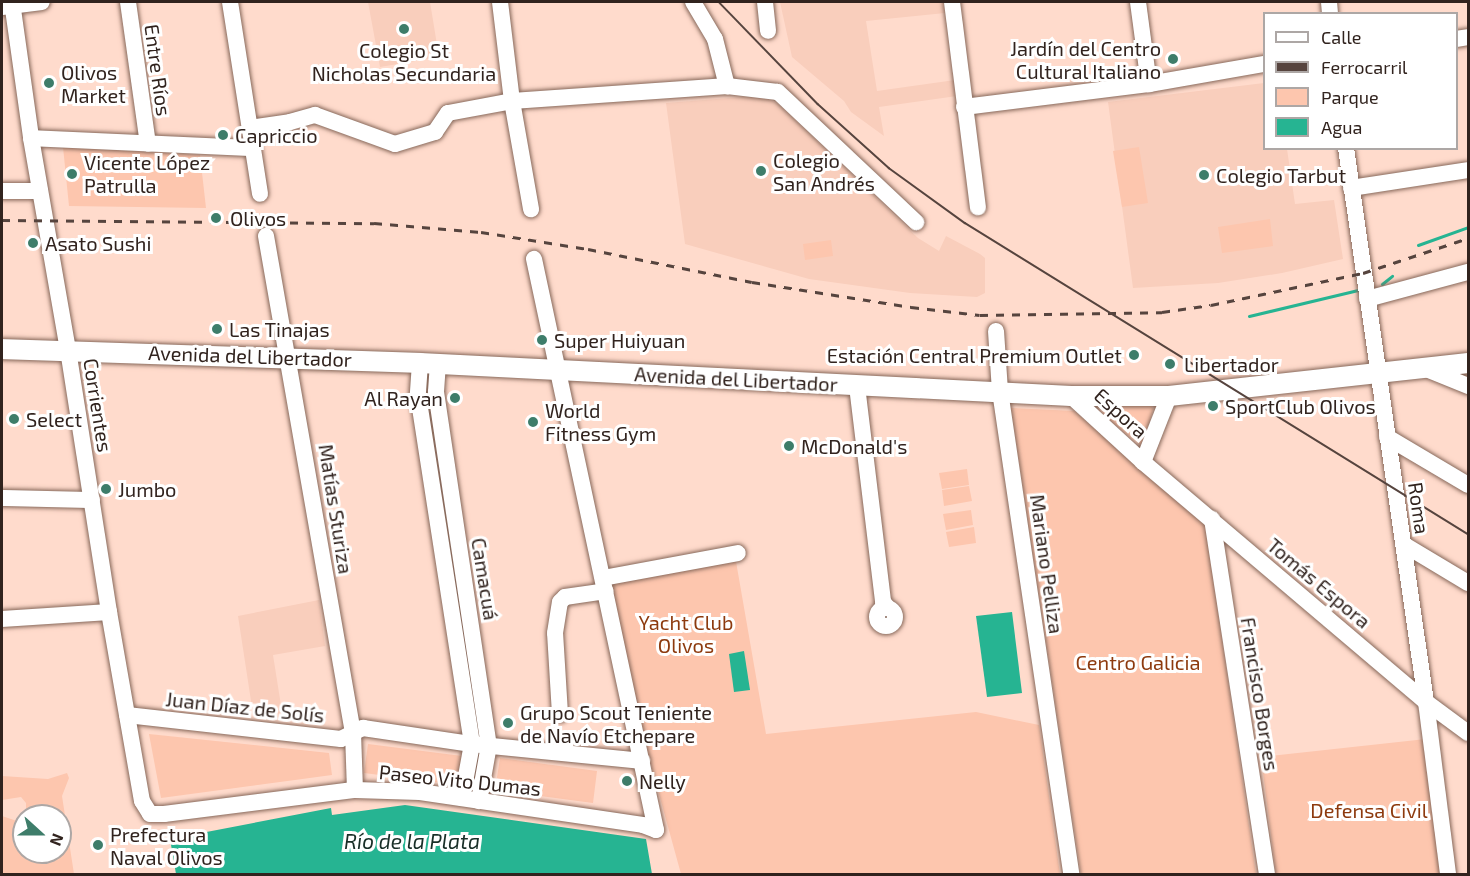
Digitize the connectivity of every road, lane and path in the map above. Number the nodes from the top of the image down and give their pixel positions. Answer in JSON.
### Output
{"nodes":[{"id":1,"x":42,"y":2,"type":"edge"},
{"id":2,"x":128,"y":2,"type":"edge"},
{"id":3,"x":230,"y":2,"type":"edge"},
{"id":4,"x":500,"y":2,"type":"edge"},
{"id":5,"x":693,"y":2,"type":"edge"},
{"id":6,"x":765,"y":2,"type":"edge"},
{"id":7,"x":952,"y":2,"type":"edge"},
{"id":8,"x":1138,"y":2,"type":"edge"},
{"id":9,"x":8,"y":4,"type":"edge"},
{"id":10,"x":768,"y":31,"type":"dead end"},
{"id":11,"x":1263,"y":64,"type":"edge"},
{"id":12,"x":1149,"y":84,"type":"junction"},
{"id":13,"x":727,"y":86,"type":"junction"},
{"id":14,"x":512,"y":101,"type":"junction"},
{"id":15,"x":964,"y":107,"type":"junction"},
{"id":16,"x":250,"y":128,"type":"junction"},
{"id":17,"x":31,"y":138,"type":"junction"},
{"id":18,"x":148,"y":144,"type":"junction"},
{"id":19,"x":253,"y":148,"type":"junction"},
{"id":20,"x":1346,"y":150,"type":"edge"},
{"id":21,"x":1468,"y":170,"type":"edge"},
{"id":22,"x":1351,"y":188,"type":"junction"},
{"id":23,"x":2,"y":191,"type":"edge"},
{"id":24,"x":40,"y":191,"type":"junction"},
{"id":25,"x":260,"y":194,"type":"dead end"},
{"id":26,"x":978,"y":207,"type":"dead end"},
{"id":27,"x":531,"y":209,"type":"dead end"},
{"id":28,"x":916,"y":222,"type":"dead end"},
{"id":29,"x":266,"y":236,"type":"dead end"},
{"id":30,"x":534,"y":259,"type":"dead end"},
{"id":31,"x":1468,"y":272,"type":"edge"},
{"id":32,"x":1367,"y":299,"type":"junction"},
{"id":33,"x":996,"y":331,"type":"dead end"},
{"id":34,"x":2,"y":349,"type":"edge"},
{"id":35,"x":68,"y":350,"type":"junction"},
{"id":36,"x":290,"y":358,"type":"junction"},
{"id":37,"x":429,"y":363,"type":"junction"},
{"id":38,"x":1468,"y":363,"type":"edge"},
{"id":39,"x":1424,"y":368,"type":"junction"},
{"id":40,"x":559,"y":369,"type":"junction"},
{"id":41,"x":1378,"y":374,"type":"junction"},
{"id":42,"x":857,"y":386,"type":"junction"},
{"id":43,"x":1468,"y":386,"type":"edge"},
{"id":44,"x":1000,"y":392,"type":"junction"},
{"id":45,"x":1071,"y":396,"type":"junction"},
{"id":46,"x":1168,"y":396,"type":"junction"},
{"id":47,"x":1387,"y":437,"type":"junction"},
{"id":48,"x":1143,"y":462,"type":"junction"},
{"id":49,"x":447,"y":467,"type":"junction"},
{"id":50,"x":430,"y":469,"type":"junction"},
{"id":51,"x":1468,"y":485,"type":"edge"},
{"id":52,"x":2,"y":498,"type":"edge"},
{"id":53,"x":92,"y":500,"type":"junction"},
{"id":54,"x":1212,"y":519,"type":"junction"},
{"id":55,"x":1403,"y":544,"type":"junction"},
{"id":56,"x":738,"y":553,"type":"dead end"},
{"id":57,"x":1468,"y":583,"type":"edge"},
{"id":58,"x":604,"y":584,"type":"junction"},
{"id":59,"x":884,"y":607,"type":"dead end"},
{"id":60,"x":109,"y":612,"type":"junction"},
{"id":61,"x":2,"y":619,"type":"edge"},
{"id":62,"x":464,"y":637,"type":"junction"},
{"id":63,"x":1426,"y":702,"type":"junction"},
{"id":64,"x":560,"y":714,"type":"dead end"},
{"id":65,"x":127,"y":715,"type":"junction"},
{"id":66,"x":353,"y":733,"type":"junction"},
{"id":67,"x":1468,"y":733,"type":"edge"},
{"id":68,"x":472,"y":744,"type":"junction"},
{"id":69,"x":489,"y":745,"type":"junction"},
{"id":70,"x":642,"y":761,"type":"junction"},
{"id":71,"x":355,"y":790,"type":"junction"},
{"id":72,"x":471,"y":799,"type":"junction"},
{"id":73,"x":150,"y":814,"type":"joint"},
{"id":74,"x":1071,"y":874,"type":"edge"},
{"id":75,"x":1267,"y":874,"type":"edge"},
{"id":76,"x":1448,"y":874,"type":"edge"}],
"edges":[{"from":1,"to":9,"type":"street"},
{"from":2,"to":18,"type":"street","name":"Entre Ríos"},
{"from":3,"to":16,"type":"street"},
{"from":4,"to":14,"type":"street"},
{"from":5,"to":13,"type":"street"},
{"from":6,"to":10,"type":"street"},
{"from":7,"to":15,"type":"street"},
{"from":8,"to":12,"type":"street"},
{"from":9,"to":17,"type":"street","name":"Corrientes"},
{"from":11,"to":12,"type":"street"},
{"from":12,"to":15,"type":"street"},
{"from":13,"to":14,"type":"street"},
{"from":13,"to":28,"type":"street"},
{"from":14,"to":16,"type":"street"},
{"from":14,"to":27,"type":"street"},
{"from":15,"to":26,"type":"street"},
{"from":16,"to":19,"type":"street"},
{"from":17,"to":18,"type":"street"},
{"from":17,"to":24,"type":"street","name":"Corrientes"},
{"from":18,"to":19,"type":"street"},
{"from":19,"to":25,"type":"street"},
{"from":20,"to":22,"type":"street","name":"Roma"},
{"from":21,"to":22,"type":"street"},
{"from":22,"to":32,"type":"street","name":"Roma"},
{"from":23,"to":24,"type":"street"},
{"from":24,"to":35,"type":"street","name":"Corrientes"},
{"from":29,"to":36,"type":"street","name":"Matías Sturiza"},
{"from":30,"to":40,"type":"street"},
{"from":31,"to":32,"type":"street"},
{"from":32,"to":41,"type":"street","name":"Roma"},
{"from":33,"to":44,"type":"street","name":"Mariano Pelliza"},
{"from":34,"to":35,"type":"main road","name":"Avenida del Libertador"},
{"from":35,"to":36,"type":"main road","name":"Avenida del Libertador"},
{"from":35,"to":53,"type":"street","name":"Corrientes"},
{"from":36,"to":37,"type":"main road","name":"Avenida del Libertador"},
{"from":36,"to":66,"type":"street","name":"Matías Sturiza"},
{"from":37,"to":40,"type":"main road","name":"Avenida del Libertador"},
{"from":37,"to":49,"type":"street","name":"Camacuá"},
{"from":37,"to":50,"type":"street","name":"Camacuá"},
{"from":38,"to":39,"type":"main road","name":"Avenida del Libertador"},
{"from":39,"to":41,"type":"main road","name":"Avenida del Libertador"},
{"from":39,"to":43,"type":"street"},
{"from":40,"to":42,"type":"main road","name":"Avenida del Libertador"},
{"from":40,"to":58,"type":"street"},
{"from":41,"to":46,"type":"main road","name":"Avenida del Libertador"},
{"from":41,"to":47,"type":"street","name":"Roma"},
{"from":42,"to":44,"type":"main road","name":"Avenida del Libertador"},
{"from":42,"to":59,"type":"street"},
{"from":44,"to":45,"type":"main road","name":"Avenida del Libertador"},
{"from":44,"to":74,"type":"street","name":"Mariano Pelliza"},
{"from":45,"to":46,"type":"main road","name":"Avenida del Libertador"},
{"from":45,"to":48,"type":"street","name":"Espora"},
{"from":46,"to":48,"type":"street"},
{"from":47,"to":51,"type":"street"},
{"from":47,"to":55,"type":"street","name":"Roma"},
{"from":48,"to":54,"type":"street","name":"Tomás Espora"},
{"from":49,"to":50,"type":"street"},
{"from":49,"to":62,"type":"street","name":"Camacuá"},
{"from":50,"to":62,"type":"street","name":"Camacuá"},
{"from":52,"to":53,"type":"street"},
{"from":53,"to":60,"type":"street","name":"Corrientes"},
{"from":54,"to":63,"type":"street","name":"Tomás Espora"},
{"from":54,"to":75,"type":"street","name":"Francisco Borges"},
{"from":55,"to":57,"type":"street"},
{"from":55,"to":63,"type":"street","name":"Roma"},
{"from":56,"to":58,"type":"street"},
{"from":58,"to":64,"type":"street"},
{"from":58,"to":70,"type":"street"},
{"from":60,"to":61,"type":"street"},
{"from":60,"to":65,"type":"street","name":"Corrientes"},
{"from":62,"to":68,"type":"street","name":"Camacuá"},
{"from":62,"to":69,"type":"street","name":"Camacuá"},
{"from":63,"to":67,"type":"street","name":"Tomás Espora"},
{"from":63,"to":76,"type":"street","name":"Roma"},
{"from":65,"to":66,"type":"street","name":"Juan Díaz de Solís"},
{"from":65,"to":73,"type":"street","name":"Corrientes"},
{"from":66,"to":68,"type":"street","name":"Juan Díaz de Solís"},
{"from":66,"to":71,"type":"street","name":"Matías Sturiza"},
{"from":68,"to":69,"type":"street","name":"Juan Díaz de Solís"},
{"from":68,"to":72,"type":"street","name":"Camacuá"},
{"from":69,"to":70,"type":"street","name":"Juan Díaz de Solís"},
{"from":69,"to":72,"type":"street","name":"Camacuá"},
{"from":70,"to":72,"type":"street","name":"Paseo Vito Dumas"},
{"from":71,"to":72,"type":"street","name":"Paseo Vito Dumas"},
{"from":71,"to":73,"type":"street","name":"Paseo Vito Dumas"}]}
